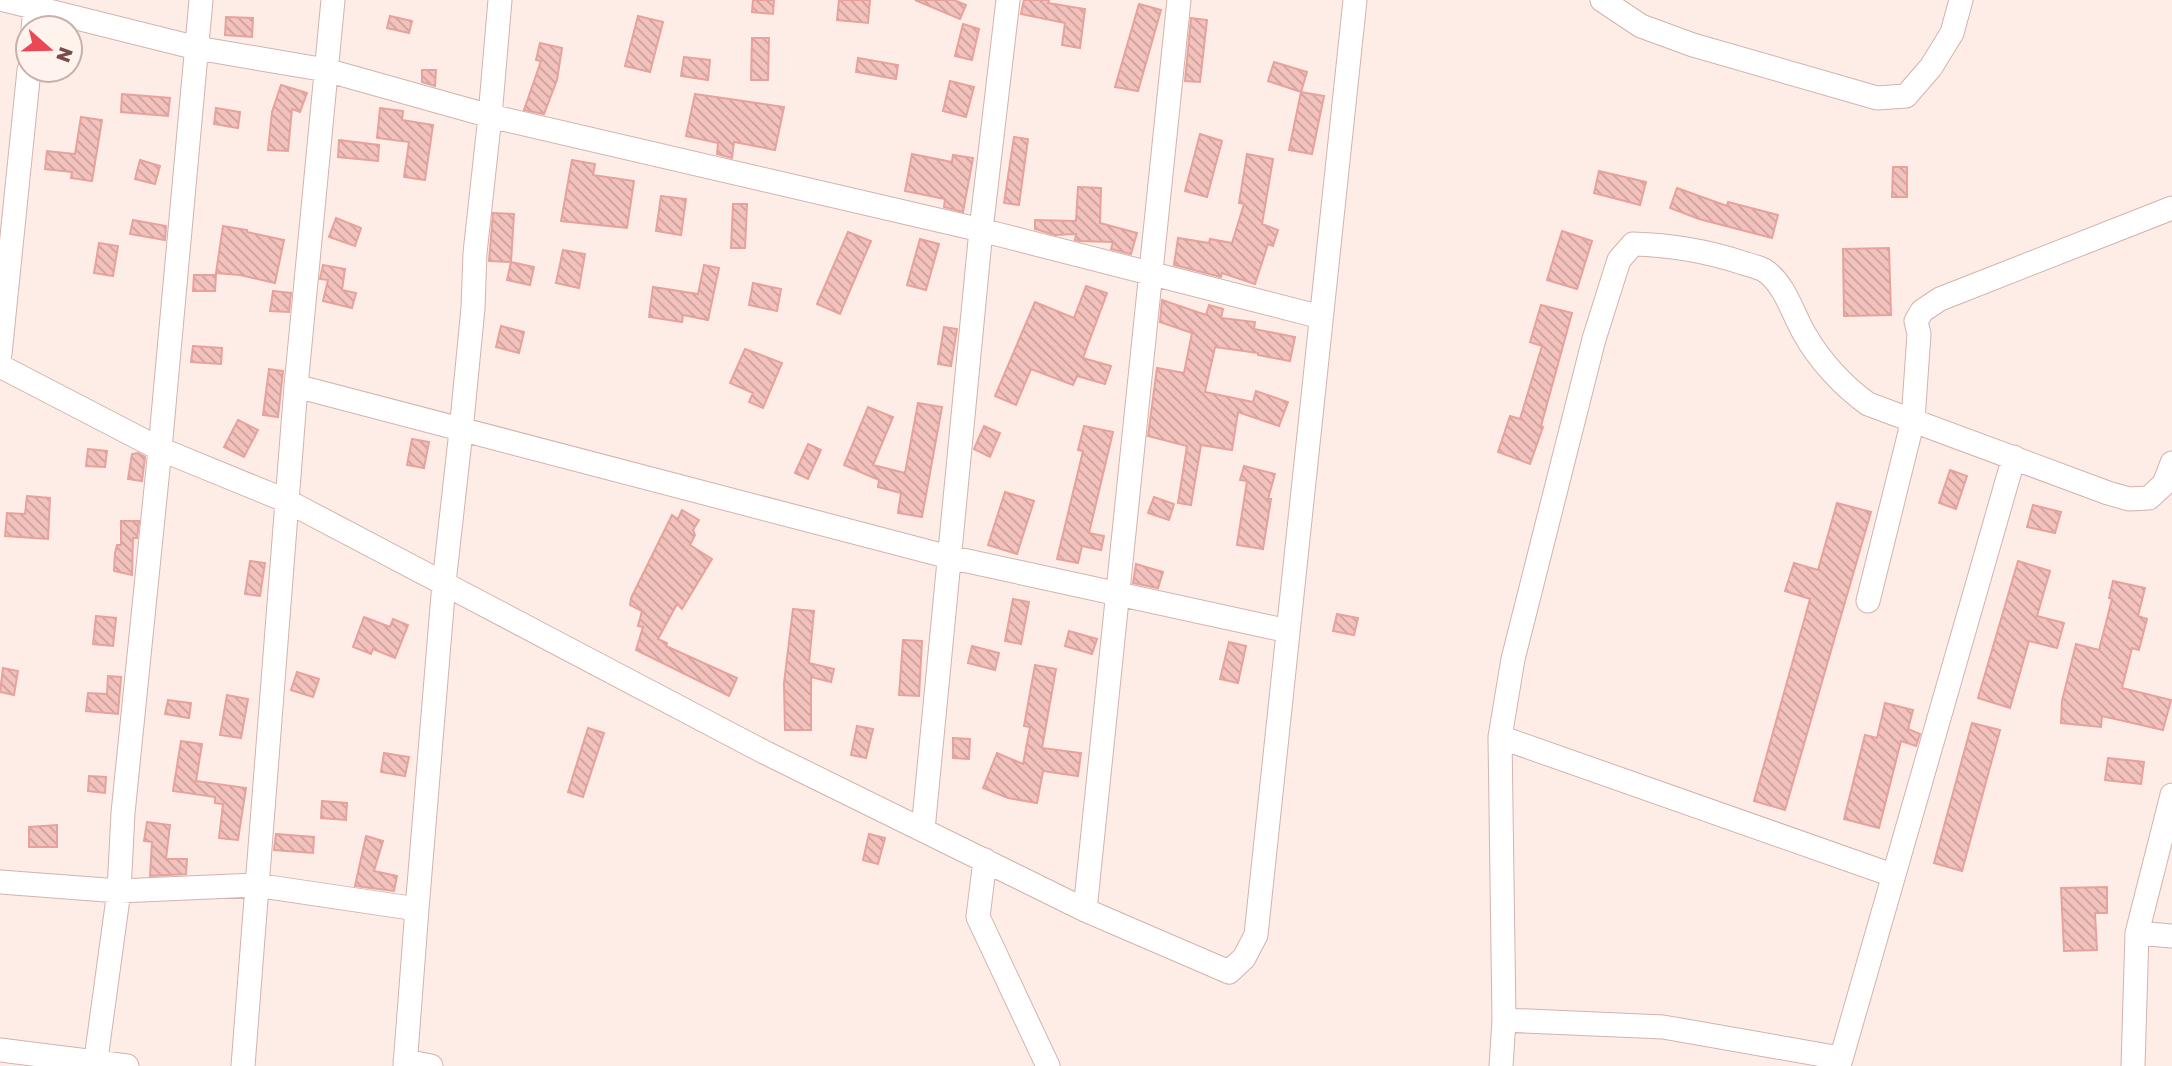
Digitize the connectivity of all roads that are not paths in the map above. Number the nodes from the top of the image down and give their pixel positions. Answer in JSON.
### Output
{"nodes":[{"id":1,"x":5,"y":0,"type":"edge"},
{"id":2,"x":201,"y":0,"type":"edge"},
{"id":3,"x":333,"y":0,"type":"edge"},
{"id":4,"x":500,"y":0,"type":"edge"},
{"id":5,"x":1008,"y":0,"type":"edge"},
{"id":6,"x":1179,"y":0,"type":"edge"},
{"id":7,"x":1355,"y":0,"type":"edge"},
{"id":8,"x":1602,"y":0,"type":"edge"},
{"id":9,"x":1961,"y":0,"type":"edge"},
{"id":10,"x":34,"y":12,"type":"edge"},
{"id":11,"x":197,"y":48,"type":"junction"},
{"id":12,"x":326,"y":70,"type":"junction"},
{"id":13,"x":28,"y":84,"type":"edge"},
{"id":14,"x":490,"y":116,"type":"junction"},
{"id":15,"x":2172,"y":208,"type":"edge"},
{"id":16,"x":981,"y":230,"type":"junction"},
{"id":17,"x":1150,"y":273,"type":"junction"},
{"id":18,"x":1321,"y":317,"type":"junction"},
{"id":19,"x":0,"y":354,"type":"edge"},
{"id":20,"x":0,"y":366,"type":"edge"},
{"id":21,"x":296,"y":386,"type":"junction"},
{"id":22,"x":1913,"y":420,"type":"junction"},
{"id":23,"x":461,"y":431,"type":"junction"},
{"id":24,"x":160,"y":449,"type":"junction"},
{"id":25,"x":2014,"y":457,"type":"junction"},
{"id":26,"x":2172,"y":463,"type":"edge"},
{"id":27,"x":287,"y":501,"type":"junction"},
{"id":28,"x":949,"y":557,"type":"junction"},
{"id":29,"x":444,"y":583,"type":"junction"},
{"id":30,"x":1117,"y":594,"type":"junction"},
{"id":31,"x":1868,"y":601,"type":"dead end"},
{"id":32,"x":1288,"y":631,"type":"junction"},
{"id":33,"x":1500,"y":737,"type":"junction"},
{"id":34,"x":2172,"y":795,"type":"edge"},
{"id":35,"x":923,"y":830,"type":"junction"},
{"id":36,"x":985,"y":860,"type":"junction"},
{"id":37,"x":1892,"y":875,"type":"junction"},
{"id":38,"x":0,"y":882,"type":"edge"},
{"id":39,"x":255,"y":884,"type":"junction"},
{"id":40,"x":118,"y":891,"type":"junction"},
{"id":41,"x":416,"y":909,"type":"junction"},
{"id":42,"x":1085,"y":910,"type":"junction"},
{"id":43,"x":2137,"y":933,"type":"junction"},
{"id":44,"x":2172,"y":936,"type":"edge"},
{"id":45,"x":1504,"y":1020,"type":"junction"},
{"id":46,"x":0,"y":1049,"type":"edge"},
{"id":47,"x":1839,"y":1062,"type":"edge"},
{"id":48,"x":96,"y":1063,"type":"edge"},
{"id":49,"x":405,"y":1064,"type":"edge"},
{"id":50,"x":127,"y":1066,"type":"edge"},
{"id":51,"x":243,"y":1066,"type":"edge"},
{"id":52,"x":431,"y":1066,"type":"edge"},
{"id":53,"x":1048,"y":1066,"type":"edge"},
{"id":54,"x":1501,"y":1066,"type":"edge"},
{"id":55,"x":2133,"y":1066,"type":"edge"}],
"edges":[{"from":1,"to":10,"type":"street"},
{"from":2,"to":11,"type":"street"},
{"from":3,"to":12,"type":"street"},
{"from":4,"to":14,"type":"street"},
{"from":5,"to":16,"type":"street"},
{"from":6,"to":17,"type":"street"},
{"from":7,"to":18,"type":"street"},
{"from":8,"to":9,"type":"street"},
{"from":10,"to":11,"type":"street"},
{"from":11,"to":12,"type":"street"},
{"from":11,"to":24,"type":"street"},
{"from":12,"to":14,"type":"street"},
{"from":12,"to":21,"type":"street"},
{"from":13,"to":19,"type":"street"},
{"from":14,"to":16,"type":"street"},
{"from":14,"to":23,"type":"street"},
{"from":15,"to":22,"type":"street"},
{"from":16,"to":17,"type":"street"},
{"from":16,"to":28,"type":"street"},
{"from":17,"to":18,"type":"street"},
{"from":17,"to":30,"type":"street"},
{"from":18,"to":32,"type":"street"},
{"from":20,"to":24,"type":"street"},
{"from":21,"to":23,"type":"street"},
{"from":21,"to":27,"type":"street"},
{"from":22,"to":25,"type":"street"},
{"from":22,"to":31,"type":"street"},
{"from":22,"to":33,"type":"street"},
{"from":23,"to":28,"type":"street"},
{"from":23,"to":29,"type":"street"},
{"from":24,"to":27,"type":"street"},
{"from":24,"to":40,"type":"street"},
{"from":25,"to":26,"type":"street"},
{"from":25,"to":37,"type":"street"},
{"from":27,"to":29,"type":"street"},
{"from":27,"to":39,"type":"street"},
{"from":28,"to":30,"type":"street"},
{"from":28,"to":35,"type":"street"},
{"from":29,"to":35,"type":"street"},
{"from":29,"to":41,"type":"street"},
{"from":30,"to":32,"type":"street"},
{"from":30,"to":42,"type":"street"},
{"from":32,"to":42,"type":"street"},
{"from":33,"to":37,"type":"street"},
{"from":33,"to":45,"type":"street"},
{"from":34,"to":43,"type":"street"},
{"from":35,"to":36,"type":"street"},
{"from":36,"to":42,"type":"street"},
{"from":36,"to":53,"type":"street"},
{"from":37,"to":47,"type":"street"},
{"from":38,"to":40,"type":"street"},
{"from":39,"to":40,"type":"street"},
{"from":39,"to":41,"type":"street"},
{"from":39,"to":51,"type":"street"},
{"from":40,"to":48,"type":"street"},
{"from":41,"to":49,"type":"street"},
{"from":43,"to":44,"type":"street"},
{"from":43,"to":55,"type":"street"},
{"from":45,"to":47,"type":"street"},
{"from":45,"to":54,"type":"street"},
{"from":46,"to":48,"type":"street"},
{"from":48,"to":50,"type":"street"},
{"from":49,"to":52,"type":"street"}]}
